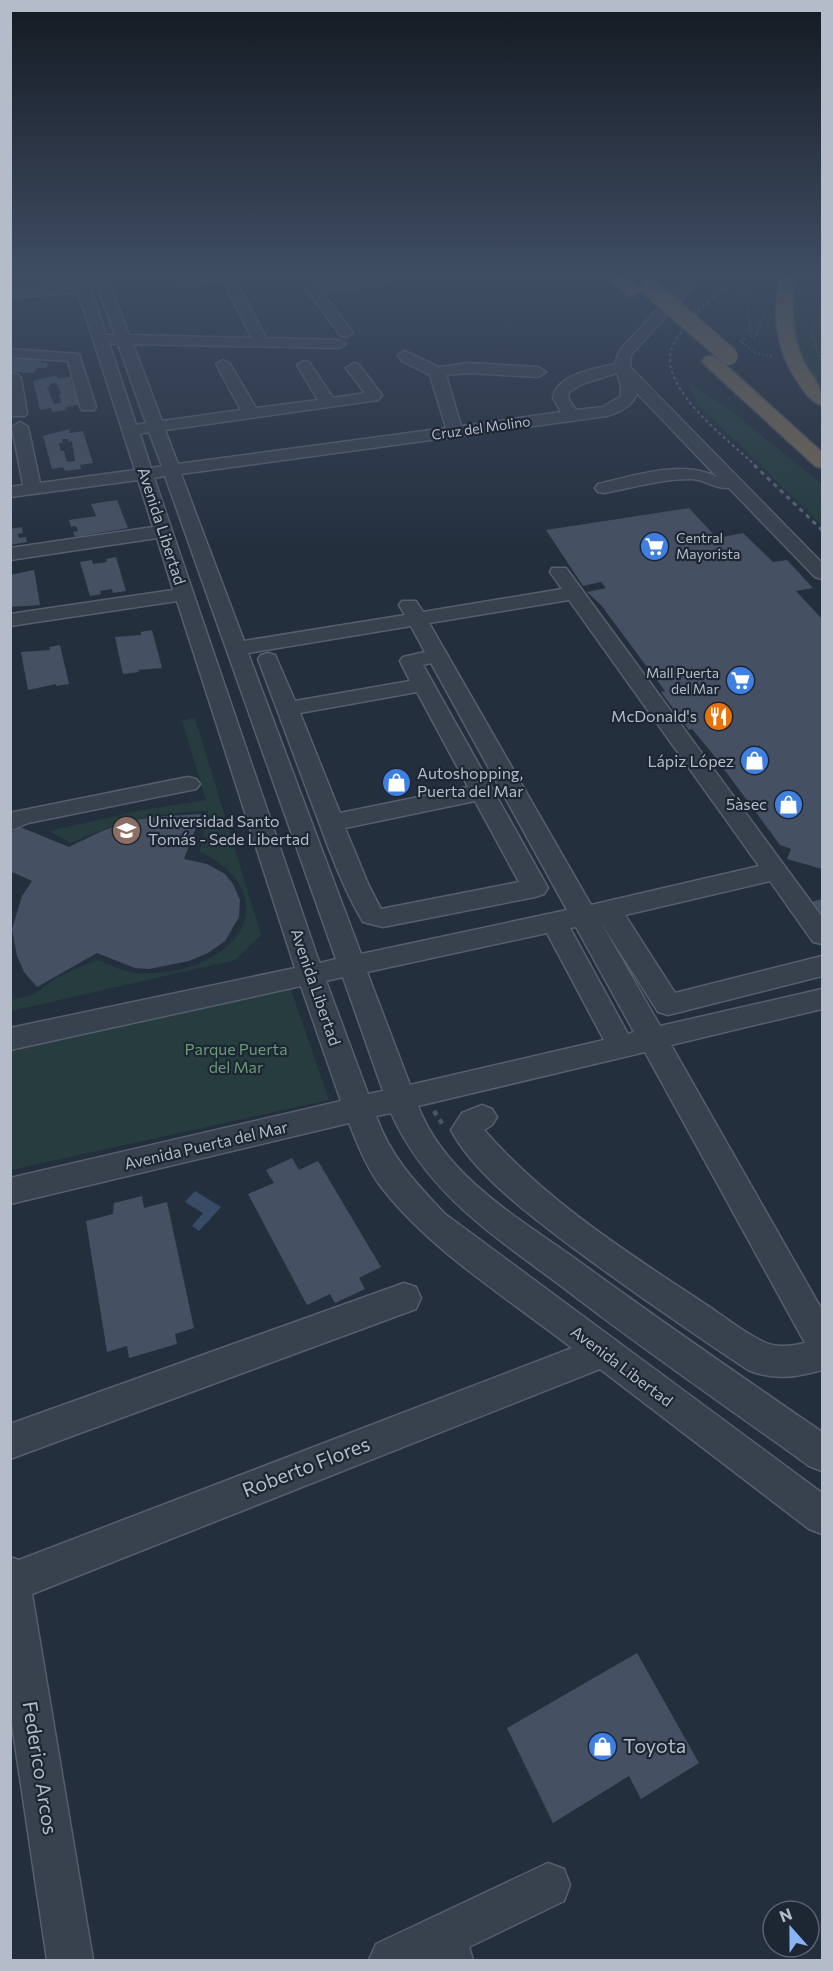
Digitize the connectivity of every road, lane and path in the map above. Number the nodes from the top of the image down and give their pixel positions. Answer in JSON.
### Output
{"nodes":[{"id":1,"x":76,"y":364,"type":"edge"},
{"id":2,"x":110,"y":364,"type":"edge"},
{"id":3,"x":133,"y":364,"type":"edge"},
{"id":4,"x":223,"y":364,"type":"dead end"},
{"id":5,"x":420,"y":364,"type":"edge"},
{"id":6,"x":622,"y":364,"type":"edge"},
{"id":7,"x":725,"y":364,"type":"edge"},
{"id":8,"x":726,"y":364,"type":"edge"},
{"id":9,"x":784,"y":364,"type":"edge"},
{"id":10,"x":795,"y":364,"type":"edge"},
{"id":11,"x":304,"y":365,"type":"dead end"},
{"id":12,"x":623,"y":367,"type":"junction"},
{"id":13,"x":354,"y":368,"type":"dead end"},
{"id":14,"x":437,"y":372,"type":"junction"},
{"id":15,"x":538,"y":372,"type":"dead end"},
{"id":16,"x":802,"y":376,"type":"junction"},
{"id":17,"x":10,"y":378,"type":"edge"},
{"id":18,"x":822,"y":399,"type":"edge"},
{"id":19,"x":329,"y":404,"type":"junction"},
{"id":20,"x":88,"y":407,"type":"dead end"},
{"id":21,"x":610,"y":410,"type":"junction"},
{"id":22,"x":251,"y":414,"type":"junction"},
{"id":23,"x":572,"y":416,"type":"junction"},
{"id":24,"x":675,"y":424,"type":"junction"},
{"id":25,"x":156,"y":427,"type":"junction"},
{"id":26,"x":132,"y":430,"type":"junction"},
{"id":27,"x":456,"y":432,"type":"junction"},
{"id":28,"x":822,"y":439,"type":"edge"},
{"id":29,"x":822,"y":462,"type":"edge"},
{"id":30,"x":173,"y":471,"type":"junction"},
{"id":31,"x":148,"y":480,"type":"junction"},
{"id":32,"x":733,"y":483,"type":"junction"},
{"id":33,"x":604,"y":488,"type":"dead end"},
{"id":34,"x":10,"y":492,"type":"edge"},
{"id":35,"x":24,"y":499,"type":"edge"},
{"id":36,"x":164,"y":531,"type":"junction"},
{"id":37,"x":10,"y":554,"type":"edge"},
{"id":38,"x":40,"y":563,"type":"dead end"},
{"id":39,"x":10,"y":568,"type":"edge"},
{"id":40,"x":559,"y":572,"type":"dead end"},
{"id":41,"x":822,"y":573,"type":"edge"},
{"id":42,"x":575,"y":593,"type":"junction"},
{"id":43,"x":184,"y":594,"type":"junction"},
{"id":44,"x":412,"y":611,"type":"junction"},
{"id":45,"x":10,"y":620,"type":"edge"},
{"id":46,"x":235,"y":649,"type":"junction"},
{"id":47,"x":205,"y":655,"type":"junction"},
{"id":48,"x":437,"y":656,"type":"junction"},
{"id":49,"x":268,"y":659,"type":"dead end"},
{"id":50,"x":423,"y":685,"type":"junction"},
{"id":51,"x":286,"y":709,"type":"junction"},
{"id":52,"x":188,"y":784,"type":"dead end"},
{"id":53,"x":482,"y":792,"type":"junction"},
{"id":54,"x":10,"y":823,"type":"edge"},
{"id":55,"x":330,"y":823,"type":"junction"},
{"id":56,"x":776,"y":871,"type":"junction"},
{"id":57,"x":595,"y":913,"type":"junction"},
{"id":58,"x":553,"y":921,"type":"junction"},
{"id":59,"x":822,"y":935,"type":"edge"},
{"id":60,"x":350,"y":965,"type":"junction"},
{"id":61,"x":822,"y":966,"type":"edge"},
{"id":62,"x":311,"y":974,"type":"junction"},
{"id":63,"x":822,"y":999,"type":"edge"},
{"id":64,"x":10,"y":1039,"type":"edge"},
{"id":65,"x":652,"y":1039,"type":"junction"},
{"id":66,"x":621,"y":1046,"type":"junction"},
{"id":67,"x":401,"y":1098,"type":"junction"},
{"id":68,"x":359,"y":1110,"type":"junction"},
{"id":69,"x":482,"y":1117,"type":"dead end"},
{"id":70,"x":10,"y":1191,"type":"edge"},
{"id":71,"x":404,"y":1298,"type":"dead end"},
{"id":72,"x":822,"y":1341,"type":"edge"},
{"id":73,"x":602,"y":1352,"type":"junction"},
{"id":74,"x":822,"y":1354,"type":"edge"},
{"id":75,"x":10,"y":1442,"type":"edge"},
{"id":76,"x":822,"y":1453,"type":"edge"},
{"id":77,"x":822,"y":1516,"type":"edge"},
{"id":78,"x":10,"y":1576,"type":"edge"},
{"id":79,"x":11,"y":1583,"type":"edge"},
{"id":80,"x":548,"y":1885,"type":"dead end"},
{"id":81,"x":446,"y":1948,"type":"edge"},
{"id":82,"x":70,"y":1960,"type":"edge"},
{"id":83,"x":392,"y":1960,"type":"edge"}],
"edges":[{"from":1,"to":20,"type":"street"},
{"from":2,"to":26,"type":"street","name":"Avenida Libertad"},
{"from":3,"to":25,"type":"street","name":"Avenida Libertad"},
{"from":4,"to":22,"type":"street"},
{"from":5,"to":14,"type":"street"},
{"from":6,"to":12,"type":"street"},
{"from":7,"to":29,"type":"highway"},
{"from":8,"to":28,"type":"highway"},
{"from":9,"to":16,"type":"path"},
{"from":10,"to":16,"type":"highway"},
{"from":11,"to":19,"type":"street"},
{"from":12,"to":21,"type":"street"},
{"from":12,"to":23,"type":"street"},
{"from":12,"to":24,"type":"street"},
{"from":13,"to":19,"type":"street"},
{"from":14,"to":15,"type":"street"},
{"from":14,"to":27,"type":"street"},
{"from":16,"to":18,"type":"highway"},
{"from":17,"to":35,"type":"street"},
{"from":19,"to":22,"type":"street"},
{"from":21,"to":23,"type":"street","name":"Cruz del Molino"},
{"from":21,"to":24,"type":"street","name":"Cruz del Molino"},
{"from":22,"to":25,"type":"street"},
{"from":23,"to":27,"type":"street","name":"Cruz del Molino"},
{"from":24,"to":32,"type":"street"},
{"from":25,"to":26,"type":"street"},
{"from":25,"to":30,"type":"street","name":"Avenida Libertad"},
{"from":26,"to":31,"type":"street","name":"Avenida Libertad"},
{"from":27,"to":30,"type":"street","name":"Cruz del Molino"},
{"from":30,"to":31,"type":"street","name":"Cruz del Molino"},
{"from":30,"to":46,"type":"street","name":"Avenida Libertad"},
{"from":31,"to":35,"type":"street"},
{"from":31,"to":35,"type":"street"},
{"from":31,"to":36,"type":"street","name":"Avenida Libertad"},
{"from":32,"to":33,"type":"street"},
{"from":32,"to":41,"type":"street"},
{"from":34,"to":35,"type":"street"},
{"from":36,"to":37,"type":"street"},
{"from":36,"to":43,"type":"street","name":"Avenida Libertad"},
{"from":38,"to":39,"type":"street"},
{"from":40,"to":42,"type":"street"},
{"from":42,"to":44,"type":"street"},
{"from":42,"to":56,"type":"street"},
{"from":43,"to":45,"type":"street"},
{"from":43,"to":47,"type":"street","name":"Avenida Libertad"},
{"from":44,"to":46,"type":"street"},
{"from":44,"to":48,"type":"street"},
{"from":46,"to":47,"type":"street"},
{"from":46,"to":60,"type":"street","name":"Avenida Libertad"},
{"from":47,"to":62,"type":"street","name":"Avenida Libertad"},
{"from":48,"to":50,"type":"street"},
{"from":48,"to":57,"type":"street"},
{"from":49,"to":51,"type":"street"},
{"from":50,"to":51,"type":"street"},
{"from":50,"to":53,"type":"street"},
{"from":51,"to":55,"type":"street"},
{"from":52,"to":54,"type":"street"},
{"from":53,"to":55,"type":"street"},
{"from":53,"to":55,"type":"street"},
{"from":56,"to":57,"type":"street"},
{"from":56,"to":59,"type":"street"},
{"from":57,"to":58,"type":"street"},
{"from":57,"to":61,"type":"street"},
{"from":57,"to":65,"type":"street"},
{"from":58,"to":60,"type":"street"},
{"from":58,"to":66,"type":"street"},
{"from":60,"to":62,"type":"street"},
{"from":60,"to":67,"type":"street","name":"Avenida Libertad"},
{"from":62,"to":64,"type":"street"},
{"from":62,"to":68,"type":"street","name":"Avenida Libertad"},
{"from":63,"to":65,"type":"street","name":"Avenida Puerta del Mar"},
{"from":65,"to":66,"type":"street","name":"Avenida Puerta del Mar"},
{"from":65,"to":72,"type":"street"},
{"from":66,"to":67,"type":"street","name":"Avenida Puerta del Mar"},
{"from":67,"to":68,"type":"street","name":"Avenida Puerta del Mar"},
{"from":67,"to":76,"type":"street","name":"Avenida Libertad"},
{"from":68,"to":70,"type":"street","name":"Avenida Puerta del Mar"},
{"from":68,"to":73,"type":"street","name":"Avenida Libertad"},
{"from":69,"to":74,"type":"street"},
{"from":71,"to":75,"type":"street"},
{"from":73,"to":77,"type":"street","name":"Avenida Libertad"},
{"from":73,"to":79,"type":"street","name":"Roberto Flores"},
{"from":78,"to":79,"type":"street","name":"Federico Arcos"},
{"from":79,"to":82,"type":"street","name":"Federico Arcos"},
{"from":80,"to":81,"type":"street"},
{"from":81,"to":83,"type":"street"}]}
